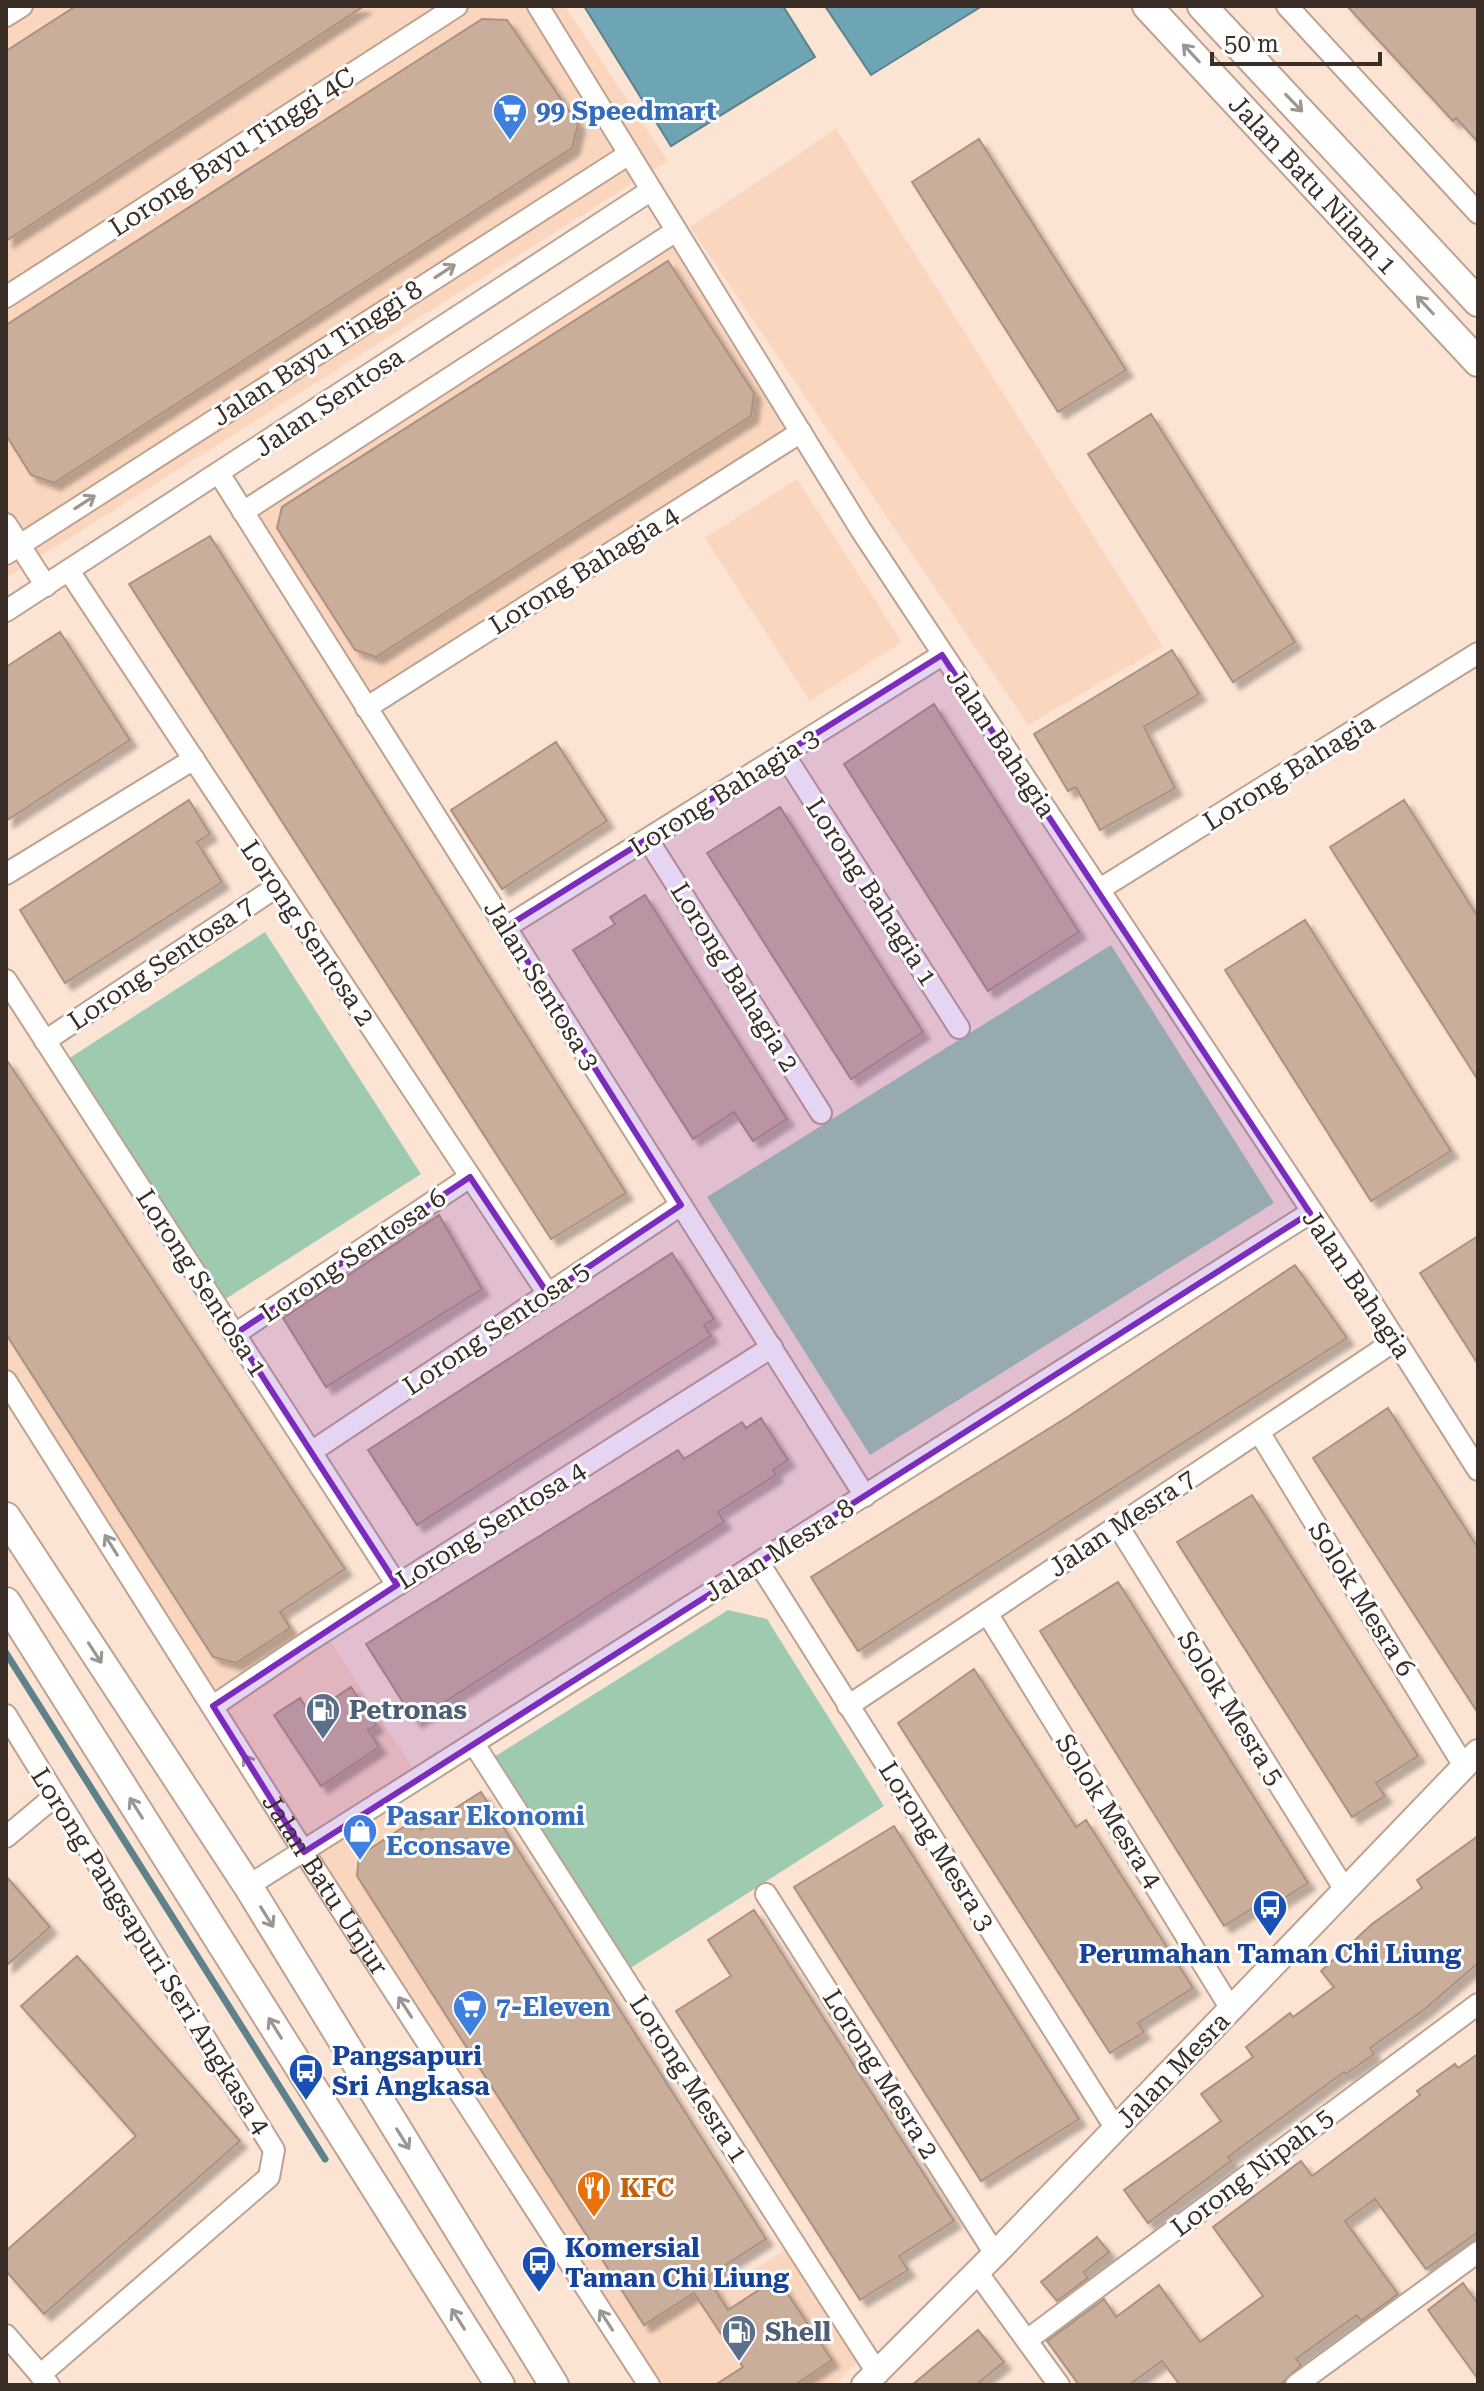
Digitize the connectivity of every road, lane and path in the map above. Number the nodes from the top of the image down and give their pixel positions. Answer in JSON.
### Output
{"nodes":[{"id":1,"x":22,"y":6,"type":"edge"},
{"id":2,"x":457,"y":6,"type":"edge"},
{"id":3,"x":538,"y":6,"type":"edge"},
{"id":4,"x":1147,"y":6,"type":"edge"},
{"id":5,"x":1202,"y":6,"type":"edge"},
{"id":6,"x":1287,"y":6,"type":"edge"},
{"id":7,"x":6,"y":16,"type":"edge"},
{"id":8,"x":629,"y":154,"type":"junction"},
{"id":9,"x":1362,"y":174,"type":"junction"},
{"id":10,"x":650,"y":191,"type":"junction"},
{"id":11,"x":1331,"y":203,"type":"junction"},
{"id":12,"x":1478,"y":213,"type":"edge"},
{"id":13,"x":676,"y":231,"type":"junction"},
{"id":14,"x":6,"y":297,"type":"edge"},
{"id":15,"x":1478,"y":302,"type":"edge"},
{"id":16,"x":1478,"y":362,"type":"edge"},
{"id":17,"x":801,"y":432,"type":"junction"},
{"id":18,"x":220,"y":475,"type":"junction"},
{"id":19,"x":243,"y":512,"type":"junction"},
{"id":20,"x":6,"y":524,"type":"edge"},
{"id":21,"x":13,"y":549,"type":"edge"},
{"id":22,"x":69,"y":571,"type":"junction"},
{"id":23,"x":46,"y":586,"type":"junction"},
{"id":24,"x":6,"y":611,"type":"edge"},
{"id":25,"x":1478,"y":653,"type":"edge"},
{"id":26,"x":942,"y":655,"type":"junction"},
{"id":27,"x":366,"y":708,"type":"junction"},
{"id":28,"x":785,"y":756,"type":"junction"},
{"id":29,"x":194,"y":759,"type":"junction"},
{"id":30,"x":648,"y":840,"type":"junction"},
{"id":31,"x":6,"y":874,"type":"edge"},
{"id":32,"x":278,"y":886,"type":"junction"},
{"id":33,"x":1100,"y":889,"type":"junction"},
{"id":34,"x":506,"y":927,"type":"junction"},
{"id":35,"x":6,"y":980,"type":"edge"},
{"id":36,"x":959,"y":1028,"type":"dead end"},
{"id":37,"x":45,"y":1041,"type":"junction"},
{"id":38,"x":821,"y":1113,"type":"dead end"},
{"id":39,"x":470,"y":1177,"type":"junction"},
{"id":40,"x":681,"y":1205,"type":"junction"},
{"id":41,"x":1310,"y":1213,"type":"junction"},
{"id":42,"x":548,"y":1294,"type":"junction"},
{"id":43,"x":235,"y":1334,"type":"junction"},
{"id":44,"x":1396,"y":1340,"type":"junction"},
{"id":45,"x":772,"y":1347,"type":"junction"},
{"id":46,"x":6,"y":1381,"type":"edge"},
{"id":47,"x":1259,"y":1432,"type":"junction"},
{"id":48,"x":311,"y":1452,"type":"junction"},
{"id":49,"x":1478,"y":1470,"type":"edge"},
{"id":50,"x":865,"y":1496,"type":"junction"},
{"id":51,"x":6,"y":1517,"type":"edge"},
{"id":52,"x":1118,"y":1526,"type":"junction"},
{"id":53,"x":759,"y":1563,"type":"junction"},
{"id":54,"x":397,"y":1585,"type":"junction"},
{"id":55,"x":6,"y":1602,"type":"edge"},
{"id":56,"x":987,"y":1613,"type":"junction"},
{"id":57,"x":213,"y":1706,"type":"junction"},
{"id":58,"x":848,"y":1706,"type":"junction"},
{"id":59,"x":6,"y":1715,"type":"edge"},
{"id":60,"x":474,"y":1744,"type":"junction"},
{"id":61,"x":1471,"y":1759,"type":"edge"},
{"id":62,"x":55,"y":1796,"type":"junction"},
{"id":63,"x":6,"y":1837,"type":"edge"},
{"id":64,"x":304,"y":1852,"type":"junction"},
{"id":65,"x":248,"y":1886,"type":"junction"},
{"id":66,"x":1345,"y":1890,"type":"junction"},
{"id":67,"x":766,"y":1894,"type":"dead end"},
{"id":68,"x":1478,"y":2004,"type":"edge"},
{"id":69,"x":1231,"y":2009,"type":"junction"},
{"id":70,"x":1116,"y":2129,"type":"junction"},
{"id":71,"x":1478,"y":2252,"type":"edge"},
{"id":72,"x":995,"y":2254,"type":"junction"},
{"id":73,"x":977,"y":2272,"type":"junction"},
{"id":74,"x":6,"y":2335,"type":"edge"},
{"id":75,"x":1027,"y":2340,"type":"junction"},
{"id":76,"x":871,"y":2379,"type":"edge"},
{"id":77,"x":44,"y":2380,"type":"edge"},
{"id":78,"x":500,"y":2385,"type":"edge"},
{"id":79,"x":554,"y":2385,"type":"edge"},
{"id":80,"x":649,"y":2385,"type":"edge"},
{"id":81,"x":1059,"y":2385,"type":"edge"},
{"id":82,"x":1296,"y":2385,"type":"edge"}],
"edges":[{"from":1,"to":7,"type":"street"},
{"from":2,"to":14,"type":"street","name":"Lorong Bayu Tinggi 4C"},
{"from":3,"to":8,"type":"street","name":"Jalan Bahagia"},
{"from":11,"to":4,"type":"main road","name":"Jalan Batu Nilam 1","one_way":true},
{"from":5,"to":9,"type":"main road","name":"Jalan Batu Nilam 1","one_way":true},
{"from":6,"to":12,"type":"street"},
{"from":8,"to":10,"type":"street","name":"Jalan Bahagia"},
{"from":21,"to":8,"type":"street","name":"Jalan Bayu Tinggi 8","one_way":true},
{"from":9,"to":11,"type":"main road"},
{"from":9,"to":15,"type":"main road","name":"Jalan Batu Nilam 1"},
{"from":10,"to":13,"type":"street","name":"Jalan Bahagia"},
{"from":10,"to":18,"type":"street","name":"Jalan Sentosa"},
{"from":16,"to":11,"type":"main road","name":"Jalan Batu Nilam 1","one_way":true},
{"from":13,"to":17,"type":"street","name":"Jalan Bahagia"},
{"from":13,"to":19,"type":"street"},
{"from":17,"to":26,"type":"street","name":"Jalan Bahagia"},
{"from":17,"to":27,"type":"street","name":"Lorong Bahagia 4"},
{"from":18,"to":19,"type":"street","name":"Jalan Sentosa 3"},
{"from":18,"to":22,"type":"street","name":"Jalan Sentosa"},
{"from":19,"to":27,"type":"street","name":"Jalan Sentosa 3"},
{"from":20,"to":21,"type":"street"},
{"from":21,"to":23,"type":"street"},
{"from":22,"to":23,"type":"street","name":"Jalan Sentosa"},
{"from":22,"to":29,"type":"street","name":"Lorong Sentosa 2"},
{"from":23,"to":24,"type":"street","name":"Jalan Sentosa"},
{"from":25,"to":33,"type":"street","name":"Lorong Bahagia"},
{"from":26,"to":28,"type":"street","name":"Lorong Bahagia 3"},
{"from":26,"to":33,"type":"street","name":"Jalan Bahagia"},
{"from":27,"to":34,"type":"street","name":"Jalan Sentosa 3"},
{"from":28,"to":30,"type":"street","name":"Lorong Bahagia 3"},
{"from":28,"to":36,"type":"street","name":"Lorong Bahagia 1"},
{"from":29,"to":31,"type":"street"},
{"from":29,"to":32,"type":"street","name":"Lorong Sentosa 2"},
{"from":30,"to":34,"type":"street","name":"Lorong Bahagia 3"},
{"from":30,"to":38,"type":"street","name":"Lorong Bahagia 2"},
{"from":32,"to":37,"type":"street","name":"Lorong Sentosa 7"},
{"from":32,"to":39,"type":"street","name":"Lorong Sentosa 2"},
{"from":33,"to":41,"type":"street","name":"Jalan Bahagia"},
{"from":34,"to":40,"type":"street","name":"Jalan Sentosa 3"},
{"from":35,"to":37,"type":"street","name":"Lorong Sentosa 1"},
{"from":37,"to":43,"type":"street","name":"Lorong Sentosa 1"},
{"from":39,"to":42,"type":"street","name":"Lorong Sentosa 2"},
{"from":39,"to":43,"type":"street","name":"Lorong Sentosa 6"},
{"from":40,"to":42,"type":"street","name":"Lorong Sentosa 5"},
{"from":40,"to":45,"type":"street","name":"Jalan Sentosa 3"},
{"from":41,"to":44,"type":"street","name":"Jalan Bahagia"},
{"from":41,"to":50,"type":"street","name":"Jalan Mesra 8"},
{"from":42,"to":48,"type":"street","name":"Lorong Sentosa 5"},
{"from":43,"to":48,"type":"street","name":"Lorong Sentosa 1"},
{"from":44,"to":47,"type":"street","name":"Jalan Mesra 7"},
{"from":44,"to":49,"type":"street","name":"Jalan Bahagia"},
{"from":45,"to":50,"type":"street","name":"Jalan Sentosa 3"},
{"from":45,"to":54,"type":"street","name":"Lorong Sentosa 4"},
{"from":57,"to":46,"type":"street","name":"Jalan Batu Unjur","one_way":true},
{"from":47,"to":52,"type":"street","name":"Jalan Mesra 7"},
{"from":47,"to":61,"type":"street","name":"Solok Mesra 6"},
{"from":48,"to":54,"type":"street","name":"Lorong Sentosa 1"},
{"from":50,"to":53,"type":"street","name":"Jalan Mesra 8"},
{"from":51,"to":65,"type":"main road","one_way":true},
{"from":52,"to":56,"type":"street","name":"Jalan Mesra 7"},
{"from":52,"to":66,"type":"street","name":"Solok Mesra 5"},
{"from":53,"to":58,"type":"street","name":"Lorong Mesra 3"},
{"from":53,"to":60,"type":"street","name":"Jalan Mesra 8"},
{"from":54,"to":57,"type":"street","name":"Lorong Sentosa 4"},
{"from":78,"to":55,"type":"main road","one_way":true},
{"from":56,"to":58,"type":"street","name":"Jalan Mesra 7"},
{"from":56,"to":69,"type":"street","name":"Solok Mesra 4"},
{"from":64,"to":57,"type":"street","name":"Jalan Batu Unjur","one_way":true},
{"from":58,"to":70,"type":"street","name":"Lorong Mesra 3"},
{"from":59,"to":62,"type":"street","name":"Lorong Pangsapuri Seri Angkasa 4"},
{"from":60,"to":64,"type":"street","name":"Jalan Mesra 8"},
{"from":60,"to":76,"type":"street","name":"Lorong Mesra 1"},
{"from":61,"to":66,"type":"street","name":"Jalan Mesra"},
{"from":62,"to":63,"type":"street"},
{"from":62,"to":77,"type":"street","name":"Lorong Pangsapuri Seri Angkasa 4"},
{"from":64,"to":65,"type":"street","name":"Jalan Mesra 8"},
{"from":80,"to":64,"type":"street","name":"Jalan Batu Unjur","one_way":true},
{"from":65,"to":79,"type":"main road","one_way":true},
{"from":66,"to":69,"type":"street","name":"Jalan Mesra"},
{"from":67,"to":72,"type":"street","name":"Lorong Mesra 2"},
{"from":68,"to":75,"type":"street","name":"Lorong Nipah 5"},
{"from":69,"to":70,"type":"street","name":"Jalan Mesra"},
{"from":70,"to":72,"type":"street","name":"Jalan Mesra"},
{"from":71,"to":82,"type":"street"},
{"from":72,"to":73,"type":"street","name":"Jalan Mesra"},
{"from":73,"to":75,"type":"street"},
{"from":73,"to":76,"type":"street","name":"Jalan Mesra"},
{"from":74,"to":77,"type":"street"},
{"from":75,"to":81,"type":"street"}]}
